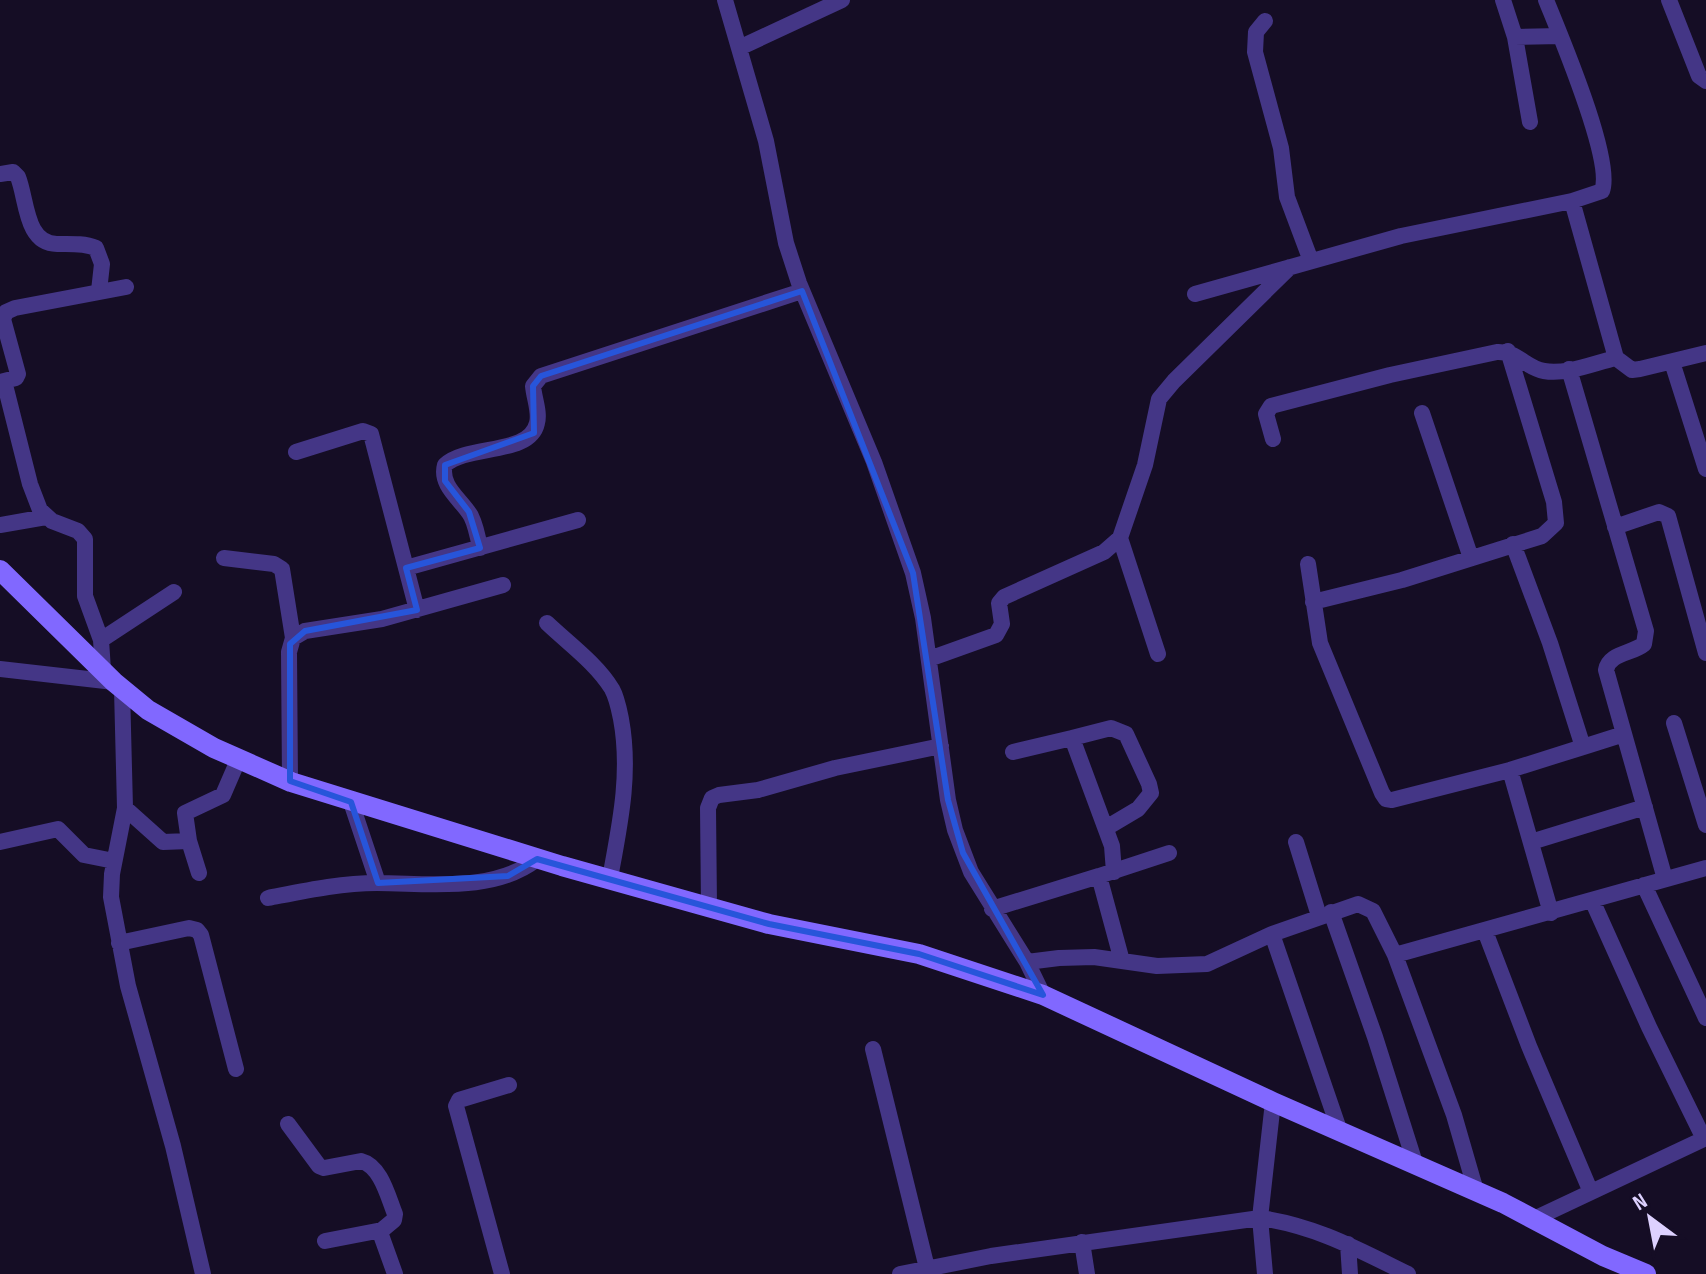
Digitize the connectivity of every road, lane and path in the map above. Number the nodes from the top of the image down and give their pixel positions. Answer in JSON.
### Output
{"nodes":[{"id":1,"x":725,"y":0,"type":"edge"},
{"id":2,"x":842,"y":0,"type":"edge"},
{"id":3,"x":1503,"y":0,"type":"edge"},
{"id":4,"x":1546,"y":0,"type":"edge"},
{"id":5,"x":1669,"y":0,"type":"edge"},
{"id":6,"x":1265,"y":21,"type":"dead end"},
{"id":7,"x":1560,"y":36,"type":"junction"},
{"id":8,"x":1515,"y":37,"type":"junction"},
{"id":9,"x":739,"y":48,"type":"junction"},
{"id":10,"x":1706,"y":81,"type":"edge"},
{"id":11,"x":1530,"y":122,"type":"dead end"},
{"id":12,"x":0,"y":174,"type":"edge"},
{"id":13,"x":1572,"y":201,"type":"junction"},
{"id":14,"x":1311,"y":261,"type":"junction"},
{"id":15,"x":1292,"y":265,"type":"junction"},
{"id":16,"x":126,"y":287,"type":"dead end"},
{"id":17,"x":99,"y":291,"type":"junction"},
{"id":18,"x":802,"y":291,"type":"junction"},
{"id":19,"x":1195,"y":294,"type":"dead end"},
{"id":20,"x":1508,"y":351,"type":"junction"},
{"id":21,"x":1706,"y":353,"type":"edge"},
{"id":22,"x":1616,"y":358,"type":"junction"},
{"id":23,"x":1672,"y":362,"type":"junction"},
{"id":24,"x":1569,"y":369,"type":"junction"},
{"id":25,"x":2,"y":382,"type":"edge"},
{"id":26,"x":1422,"y":413,"type":"dead end"},
{"id":27,"x":1273,"y":439,"type":"dead end"},
{"id":28,"x":296,"y":452,"type":"dead end"},
{"id":29,"x":1706,"y":469,"type":"edge"},
{"id":30,"x":46,"y":517,"type":"junction"},
{"id":31,"x":578,"y":520,"type":"dead end"},
{"id":32,"x":0,"y":525,"type":"edge"},
{"id":33,"x":1615,"y":527,"type":"junction"},
{"id":34,"x":1120,"y":538,"type":"junction"},
{"id":35,"x":1513,"y":544,"type":"junction"},
{"id":36,"x":480,"y":548,"type":"junction"},
{"id":37,"x":224,"y":558,"type":"dead end"},
{"id":38,"x":1471,"y":558,"type":"junction"},
{"id":39,"x":1308,"y":564,"type":"dead end"},
{"id":40,"x":406,"y":568,"type":"junction"},
{"id":41,"x":0,"y":570,"type":"edge"},
{"id":42,"x":503,"y":585,"type":"dead end"},
{"id":43,"x":174,"y":592,"type":"dead end"},
{"id":44,"x":1313,"y":602,"type":"junction"},
{"id":45,"x":417,"y":610,"type":"junction"},
{"id":46,"x":547,"y":623,"type":"dead end"},
{"id":47,"x":293,"y":638,"type":"junction"},
{"id":48,"x":101,"y":640,"type":"junction"},
{"id":49,"x":1706,"y":653,"type":"edge"},
{"id":50,"x":1158,"y":654,"type":"dead end"},
{"id":51,"x":929,"y":659,"type":"junction"},
{"id":52,"x":0,"y":669,"type":"edge"},
{"id":53,"x":113,"y":680,"type":"junction"},
{"id":54,"x":1674,"y":723,"type":"dead end"},
{"id":55,"x":1624,"y":734,"type":"junction"},
{"id":56,"x":1072,"y":738,"type":"junction"},
{"id":57,"x":941,"y":746,"type":"junction"},
{"id":58,"x":1583,"y":747,"type":"junction"},
{"id":59,"x":1013,"y":752,"type":"dead end"},
{"id":60,"x":239,"y":758,"type":"junction"},
{"id":61,"x":1510,"y":770,"type":"junction"},
{"id":62,"x":290,"y":781,"type":"junction"},
{"id":63,"x":351,"y":802,"type":"junction"},
{"id":64,"x":1645,"y":807,"type":"junction"},
{"id":65,"x":125,"y":808,"type":"junction"},
{"id":66,"x":1706,"y":825,"type":"edge"},
{"id":67,"x":1106,"y":828,"type":"junction"},
{"id":68,"x":189,"y":841,"type":"junction"},
{"id":69,"x":0,"y":842,"type":"edge"},
{"id":70,"x":1296,"y":842,"type":"dead end"},
{"id":71,"x":1531,"y":842,"type":"junction"},
{"id":72,"x":1169,"y":853,"type":"dead end"},
{"id":73,"x":537,"y":859,"type":"junction"},
{"id":74,"x":114,"y":861,"type":"junction"},
{"id":75,"x":1706,"y":868,"type":"edge"},
{"id":76,"x":199,"y":873,"type":"dead end"},
{"id":77,"x":1106,"y":874,"type":"junction"},
{"id":78,"x":610,"y":878,"type":"junction"},
{"id":79,"x":1665,"y":879,"type":"junction"},
{"id":80,"x":378,"y":883,"type":"junction"},
{"id":81,"x":1644,"y":885,"type":"junction"},
{"id":82,"x":268,"y":898,"type":"dead end"},
{"id":83,"x":1592,"y":900,"type":"junction"},
{"id":84,"x":709,"y":906,"type":"junction"},
{"id":85,"x":992,"y":909,"type":"junction"},
{"id":86,"x":1551,"y":913,"type":"junction"},
{"id":87,"x":1325,"y":914,"type":"junction"},
{"id":88,"x":1485,"y":931,"type":"junction"},
{"id":89,"x":1272,"y":934,"type":"junction"},
{"id":90,"x":119,"y":943,"type":"junction"},
{"id":91,"x":1395,"y":955,"type":"junction"},
{"id":92,"x":1122,"y":961,"type":"junction"},
{"id":93,"x":1027,"y":962,"type":"junction"},
{"id":94,"x":1043,"y":995,"type":"junction"},
{"id":95,"x":1706,"y":1018,"type":"edge"},
{"id":96,"x":873,"y":1049,"type":"dead end"},
{"id":97,"x":236,"y":1069,"type":"dead end"},
{"id":98,"x":509,"y":1085,"type":"dead end"},
{"id":99,"x":1273,"y":1102,"type":"junction"},
{"id":100,"x":288,"y":1124,"type":"dead end"},
{"id":101,"x":1339,"y":1129,"type":"junction"},
{"id":102,"x":1705,"y":1138,"type":"edge"},
{"id":103,"x":1415,"y":1163,"type":"junction"},
{"id":104,"x":1590,"y":1190,"type":"junction"},
{"id":105,"x":1476,"y":1191,"type":"junction"},
{"id":106,"x":1260,"y":1218,"type":"junction"},
{"id":107,"x":1534,"y":1219,"type":"junction"},
{"id":108,"x":382,"y":1230,"type":"junction"},
{"id":109,"x":325,"y":1241,"type":"dead end"},
{"id":110,"x":1082,"y":1242,"type":"junction"},
{"id":111,"x":1348,"y":1244,"type":"junction"},
{"id":112,"x":927,"y":1268,"type":"junction"},
{"id":113,"x":203,"y":1274,"type":"edge"},
{"id":114,"x":395,"y":1274,"type":"edge"},
{"id":115,"x":502,"y":1274,"type":"edge"},
{"id":116,"x":900,"y":1274,"type":"edge"},
{"id":117,"x":1087,"y":1274,"type":"edge"},
{"id":118,"x":1265,"y":1274,"type":"edge"},
{"id":119,"x":1350,"y":1274,"type":"edge"},
{"id":120,"x":1408,"y":1274,"type":"edge"},
{"id":121,"x":1646,"y":1274,"type":"edge"}],
"edges":[{"from":1,"to":9,"type":"street"},
{"from":2,"to":9,"type":"street"},
{"from":3,"to":8,"type":"street"},
{"from":4,"to":7,"type":"street"},
{"from":5,"to":10,"type":"street"},
{"from":6,"to":14,"type":"street"},
{"from":7,"to":8,"type":"street"},
{"from":7,"to":13,"type":"street"},
{"from":8,"to":11,"type":"street"},
{"from":9,"to":18,"type":"street"},
{"from":12,"to":17,"type":"street"},
{"from":13,"to":14,"type":"street"},
{"from":13,"to":22,"type":"street"},
{"from":14,"to":15,"type":"street"},
{"from":15,"to":19,"type":"street"},
{"from":15,"to":34,"type":"street"},
{"from":16,"to":17,"type":"street"},
{"from":17,"to":25,"type":"street"},
{"from":18,"to":36,"type":"street"},
{"from":18,"to":51,"type":"street"},
{"from":20,"to":24,"type":"street"},
{"from":20,"to":27,"type":"street"},
{"from":20,"to":35,"type":"street"},
{"from":21,"to":23,"type":"street"},
{"from":22,"to":23,"type":"street"},
{"from":22,"to":24,"type":"street"},
{"from":23,"to":29,"type":"street"},
{"from":24,"to":33,"type":"street"},
{"from":25,"to":30,"type":"street"},
{"from":26,"to":38,"type":"street"},
{"from":28,"to":40,"type":"street"},
{"from":30,"to":32,"type":"street"},
{"from":30,"to":48,"type":"street"},
{"from":31,"to":36,"type":"street"},
{"from":33,"to":49,"type":"street"},
{"from":33,"to":55,"type":"street"},
{"from":34,"to":50,"type":"street"},
{"from":34,"to":51,"type":"street"},
{"from":35,"to":38,"type":"street"},
{"from":35,"to":58,"type":"street"},
{"from":36,"to":40,"type":"street"},
{"from":37,"to":47,"type":"street"},
{"from":38,"to":44,"type":"street"},
{"from":39,"to":44,"type":"street"},
{"from":40,"to":45,"type":"street"},
{"from":41,"to":53,"type":"street"},
{"from":42,"to":45,"type":"street"},
{"from":43,"to":48,"type":"street"},
{"from":44,"to":61,"type":"street"},
{"from":45,"to":47,"type":"street"},
{"from":46,"to":78,"type":"street"},
{"from":47,"to":62,"type":"street"},
{"from":48,"to":53,"type":"street"},
{"from":51,"to":57,"type":"street"},
{"from":52,"to":53,"type":"street"},
{"from":53,"to":60,"type":"street"},
{"from":53,"to":65,"type":"street"},
{"from":54,"to":66,"type":"street"},
{"from":55,"to":58,"type":"street"},
{"from":55,"to":64,"type":"street"},
{"from":56,"to":59,"type":"street"},
{"from":56,"to":67,"type":"street"},
{"from":56,"to":67,"type":"street"},
{"from":57,"to":84,"type":"street"},
{"from":57,"to":85,"type":"street"},
{"from":58,"to":61,"type":"street"},
{"from":60,"to":62,"type":"street"},
{"from":60,"to":68,"type":"street"},
{"from":61,"to":71,"type":"street"},
{"from":62,"to":63,"type":"street"},
{"from":63,"to":73,"type":"street"},
{"from":63,"to":80,"type":"street"},
{"from":64,"to":71,"type":"street"},
{"from":64,"to":79,"type":"street"},
{"from":65,"to":68,"type":"street"},
{"from":65,"to":74,"type":"street"},
{"from":67,"to":77,"type":"street"},
{"from":68,"to":76,"type":"street"},
{"from":69,"to":74,"type":"street"},
{"from":70,"to":87,"type":"street"},
{"from":71,"to":86,"type":"street"},
{"from":72,"to":77,"type":"street"},
{"from":73,"to":78,"type":"street"},
{"from":73,"to":80,"type":"street"},
{"from":74,"to":90,"type":"street"},
{"from":75,"to":79,"type":"street"},
{"from":77,"to":85,"type":"street"},
{"from":77,"to":92,"type":"street"},
{"from":78,"to":84,"type":"street"},
{"from":79,"to":81,"type":"street"},
{"from":80,"to":82,"type":"street"},
{"from":81,"to":83,"type":"street"},
{"from":81,"to":95,"type":"street"},
{"from":83,"to":86,"type":"street"},
{"from":83,"to":102,"type":"street"},
{"from":84,"to":94,"type":"street"},
{"from":85,"to":93,"type":"street"},
{"from":86,"to":88,"type":"street"},
{"from":87,"to":89,"type":"street"},
{"from":87,"to":91,"type":"street"},
{"from":87,"to":103,"type":"street"},
{"from":88,"to":91,"type":"street"},
{"from":88,"to":104,"type":"street"},
{"from":89,"to":92,"type":"street"},
{"from":89,"to":101,"type":"street"},
{"from":90,"to":97,"type":"street"},
{"from":90,"to":113,"type":"street"},
{"from":91,"to":105,"type":"street"},
{"from":92,"to":93,"type":"street"},
{"from":93,"to":94,"type":"street"},
{"from":94,"to":99,"type":"street"},
{"from":96,"to":112,"type":"street"},
{"from":98,"to":115,"type":"street"},
{"from":99,"to":101,"type":"street"},
{"from":99,"to":106,"type":"street"},
{"from":100,"to":108,"type":"street"},
{"from":101,"to":103,"type":"street"},
{"from":102,"to":104,"type":"street"},
{"from":103,"to":105,"type":"street"},
{"from":104,"to":107,"type":"street"},
{"from":105,"to":107,"type":"street"},
{"from":106,"to":110,"type":"street"},
{"from":106,"to":111,"type":"street"},
{"from":106,"to":118,"type":"street"},
{"from":107,"to":121,"type":"street"},
{"from":108,"to":109,"type":"street"},
{"from":108,"to":114,"type":"street"},
{"from":110,"to":112,"type":"street"},
{"from":110,"to":117,"type":"street"},
{"from":111,"to":119,"type":"street"},
{"from":111,"to":120,"type":"street"},
{"from":112,"to":116,"type":"street"}]}
